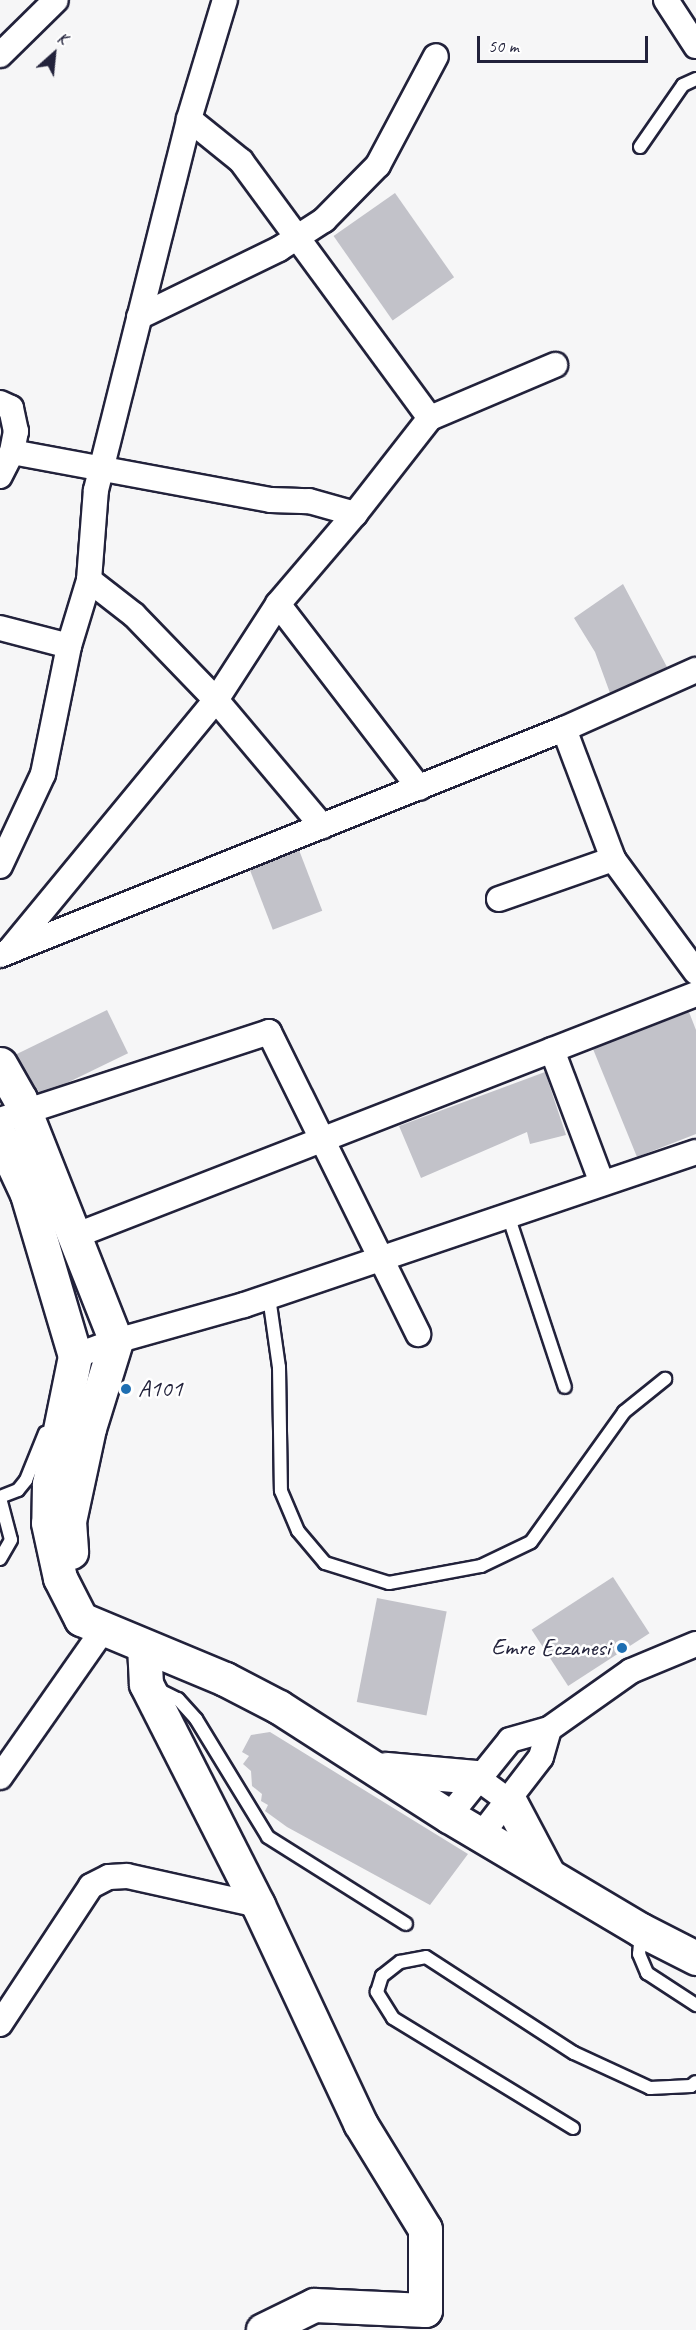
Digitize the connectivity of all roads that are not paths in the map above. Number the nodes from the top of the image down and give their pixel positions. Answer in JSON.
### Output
{"nodes":[{"id":1,"x":56,"y":0,"type":"edge"},
{"id":2,"x":225,"y":0,"type":"edge"},
{"id":3,"x":666,"y":0,"type":"edge"},
{"id":4,"x":696,"y":46,"type":"edge"},
{"id":5,"x":0,"y":55,"type":"edge"},
{"id":6,"x":436,"y":56,"type":"dead end"},
{"id":7,"x":696,"y":79,"type":"edge"},
{"id":8,"x":189,"y":118,"type":"junction"},
{"id":9,"x":640,"y":147,"type":"dead end"},
{"id":10,"x":299,"y":235,"type":"junction"},
{"id":11,"x":139,"y":316,"type":"junction"},
{"id":12,"x":555,"y":365,"type":"dead end"},
{"id":13,"x":0,"y":403,"type":"edge"},
{"id":14,"x":430,"y":418,"type":"junction"},
{"id":15,"x":12,"y":452,"type":"junction"},
{"id":16,"x":102,"y":467,"type":"junction"},
{"id":17,"x":0,"y":476,"type":"edge"},
{"id":18,"x":355,"y":514,"type":"junction"},
{"id":19,"x":89,"y":580,"type":"junction"},
{"id":20,"x":278,"y":604,"type":"junction"},
{"id":21,"x":0,"y":628,"type":"edge"},
{"id":22,"x":69,"y":646,"type":"junction"},
{"id":23,"x":696,"y":670,"type":"edge"},
{"id":24,"x":216,"y":700,"type":"junction"},
{"id":25,"x":564,"y":729,"type":"junction"},
{"id":26,"x":419,"y":788,"type":"junction"},
{"id":27,"x":322,"y":826,"type":"junction"},
{"id":28,"x":613,"y":859,"type":"junction"},
{"id":29,"x":0,"y":866,"type":"edge"},
{"id":30,"x":499,"y":899,"type":"dead end"},
{"id":31,"x":4,"y":954,"type":"edge"},
{"id":32,"x":696,"y":972,"type":"edge"},
{"id":33,"x":696,"y":994,"type":"edge"},
{"id":34,"x":552,"y":1050,"type":"junction"},
{"id":35,"x":0,"y":1064,"type":"edge"},
{"id":36,"x":12,"y":1116,"type":"edge"},
{"id":37,"x":0,"y":1136,"type":"edge"},
{"id":38,"x":322,"y":1140,"type":"junction"},
{"id":39,"x":696,"y":1152,"type":"edge"},
{"id":40,"x":602,"y":1183,"type":"junction"},
{"id":41,"x":508,"y":1215,"type":"junction"},
{"id":42,"x":72,"y":1237,"type":"junction"},
{"id":43,"x":379,"y":1260,"type":"junction"},
{"id":44,"x":268,"y":1297,"type":"junction"},
{"id":45,"x":418,"y":1334,"type":"dead end"},
{"id":46,"x":116,"y":1341,"type":"junction"},
{"id":47,"x":75,"y":1356,"type":"junction"},
{"id":48,"x":665,"y":1379,"type":"dead end"},
{"id":49,"x":565,"y":1387,"type":"dead end"},
{"id":50,"x":0,"y":1497,"type":"edge"},
{"id":51,"x":0,"y":1559,"type":"edge"},
{"id":52,"x":101,"y":1628,"type":"junction"},
{"id":53,"x":696,"y":1644,"type":"edge"},
{"id":54,"x":144,"y":1646,"type":"junction"},
{"id":55,"x":146,"y":1684,"type":"junction"},
{"id":56,"x":549,"y":1729,"type":"junction"},
{"id":57,"x":377,"y":1767,"type":"junction"},
{"id":58,"x":0,"y":1777,"type":"edge"},
{"id":59,"x":476,"y":1777,"type":"junction"},
{"id":60,"x":510,"y":1802,"type":"junction"},
{"id":61,"x":449,"y":1816,"type":"junction"},
{"id":62,"x":481,"y":1835,"type":"junction"},
{"id":63,"x":548,"y":1874,"type":"junction"},
{"id":64,"x":258,"y":1905,"type":"junction"},
{"id":65,"x":406,"y":1924,"type":"dead end"},
{"id":66,"x":641,"y":1930,"type":"junction"},
{"id":67,"x":696,"y":1958,"type":"edge"},
{"id":68,"x":696,"y":2005,"type":"edge"},
{"id":69,"x":0,"y":2024,"type":"edge"},
{"id":70,"x":696,"y":2082,"type":"edge"},
{"id":71,"x":573,"y":2128,"type":"dead end"},
{"id":72,"x":263,"y":2330,"type":"edge"}],
"edges":[{"from":1,"to":5,"type":"street"},
{"from":2,"to":8,"type":"street"},
{"from":3,"to":4,"type":"street"},
{"from":6,"to":10,"type":"street"},
{"from":7,"to":9,"type":"lane"},
{"from":8,"to":10,"type":"street"},
{"from":8,"to":11,"type":"street"},
{"from":10,"to":11,"type":"street"},
{"from":10,"to":14,"type":"street"},
{"from":11,"to":16,"type":"street"},
{"from":12,"to":14,"type":"street"},
{"from":13,"to":15,"type":"street"},
{"from":14,"to":18,"type":"street"},
{"from":15,"to":16,"type":"street"},
{"from":15,"to":17,"type":"street"},
{"from":16,"to":18,"type":"street"},
{"from":16,"to":19,"type":"street"},
{"from":18,"to":20,"type":"street"},
{"from":19,"to":22,"type":"street"},
{"from":19,"to":24,"type":"street"},
{"from":20,"to":24,"type":"street"},
{"from":20,"to":26,"type":"street"},
{"from":21,"to":22,"type":"street"},
{"from":22,"to":29,"type":"street"},
{"from":23,"to":25,"type":"street"},
{"from":24,"to":27,"type":"street"},
{"from":24,"to":31,"type":"street"},
{"from":25,"to":26,"type":"street"},
{"from":25,"to":28,"type":"street"},
{"from":26,"to":27,"type":"street"},
{"from":27,"to":31,"type":"street"},
{"from":28,"to":30,"type":"street"},
{"from":28,"to":32,"type":"street"},
{"from":33,"to":34,"type":"street"},
{"from":34,"to":38,"type":"street"},
{"from":34,"to":40,"type":"street"},
{"from":35,"to":36,"type":"street"},
{"from":36,"to":38,"type":"street"},
{"from":36,"to":42,"type":"street"},
{"from":37,"to":47,"type":"street"},
{"from":38,"to":42,"type":"street"},
{"from":38,"to":43,"type":"street"},
{"from":39,"to":40,"type":"street"},
{"from":40,"to":41,"type":"street"},
{"from":41,"to":43,"type":"street"},
{"from":41,"to":49,"type":"lane"},
{"from":42,"to":46,"type":"street"},
{"from":43,"to":44,"type":"street"},
{"from":43,"to":45,"type":"street"},
{"from":44,"to":46,"type":"street"},
{"from":44,"to":48,"type":"lane"},
{"from":46,"to":47,"type":"street"},
{"from":46,"to":52,"type":"street"},
{"from":47,"to":50,"type":"lane"},
{"from":47,"to":52,"type":"street"},
{"from":50,"to":51,"type":"lane"},
{"from":52,"to":54,"type":"street"},
{"from":52,"to":58,"type":"street"},
{"from":53,"to":56,"type":"street"},
{"from":54,"to":55,"type":"street"},
{"from":54,"to":57,"type":"street"},
{"from":55,"to":64,"type":"street"},
{"from":55,"to":65,"type":"lane"},
{"from":56,"to":59,"type":"street"},
{"from":56,"to":60,"type":"street"},
{"from":57,"to":59,"type":"street"},
{"from":57,"to":61,"type":"street"},
{"from":59,"to":60,"type":"street"},
{"from":59,"to":61,"type":"street"},
{"from":60,"to":62,"type":"street"},
{"from":60,"to":63,"type":"street"},
{"from":61,"to":62,"type":"street"},
{"from":62,"to":63,"type":"street"},
{"from":63,"to":66,"type":"street"},
{"from":64,"to":69,"type":"street"},
{"from":64,"to":72,"type":"street"},
{"from":66,"to":67,"type":"street"},
{"from":66,"to":68,"type":"lane"},
{"from":70,"to":71,"type":"lane"}]}
